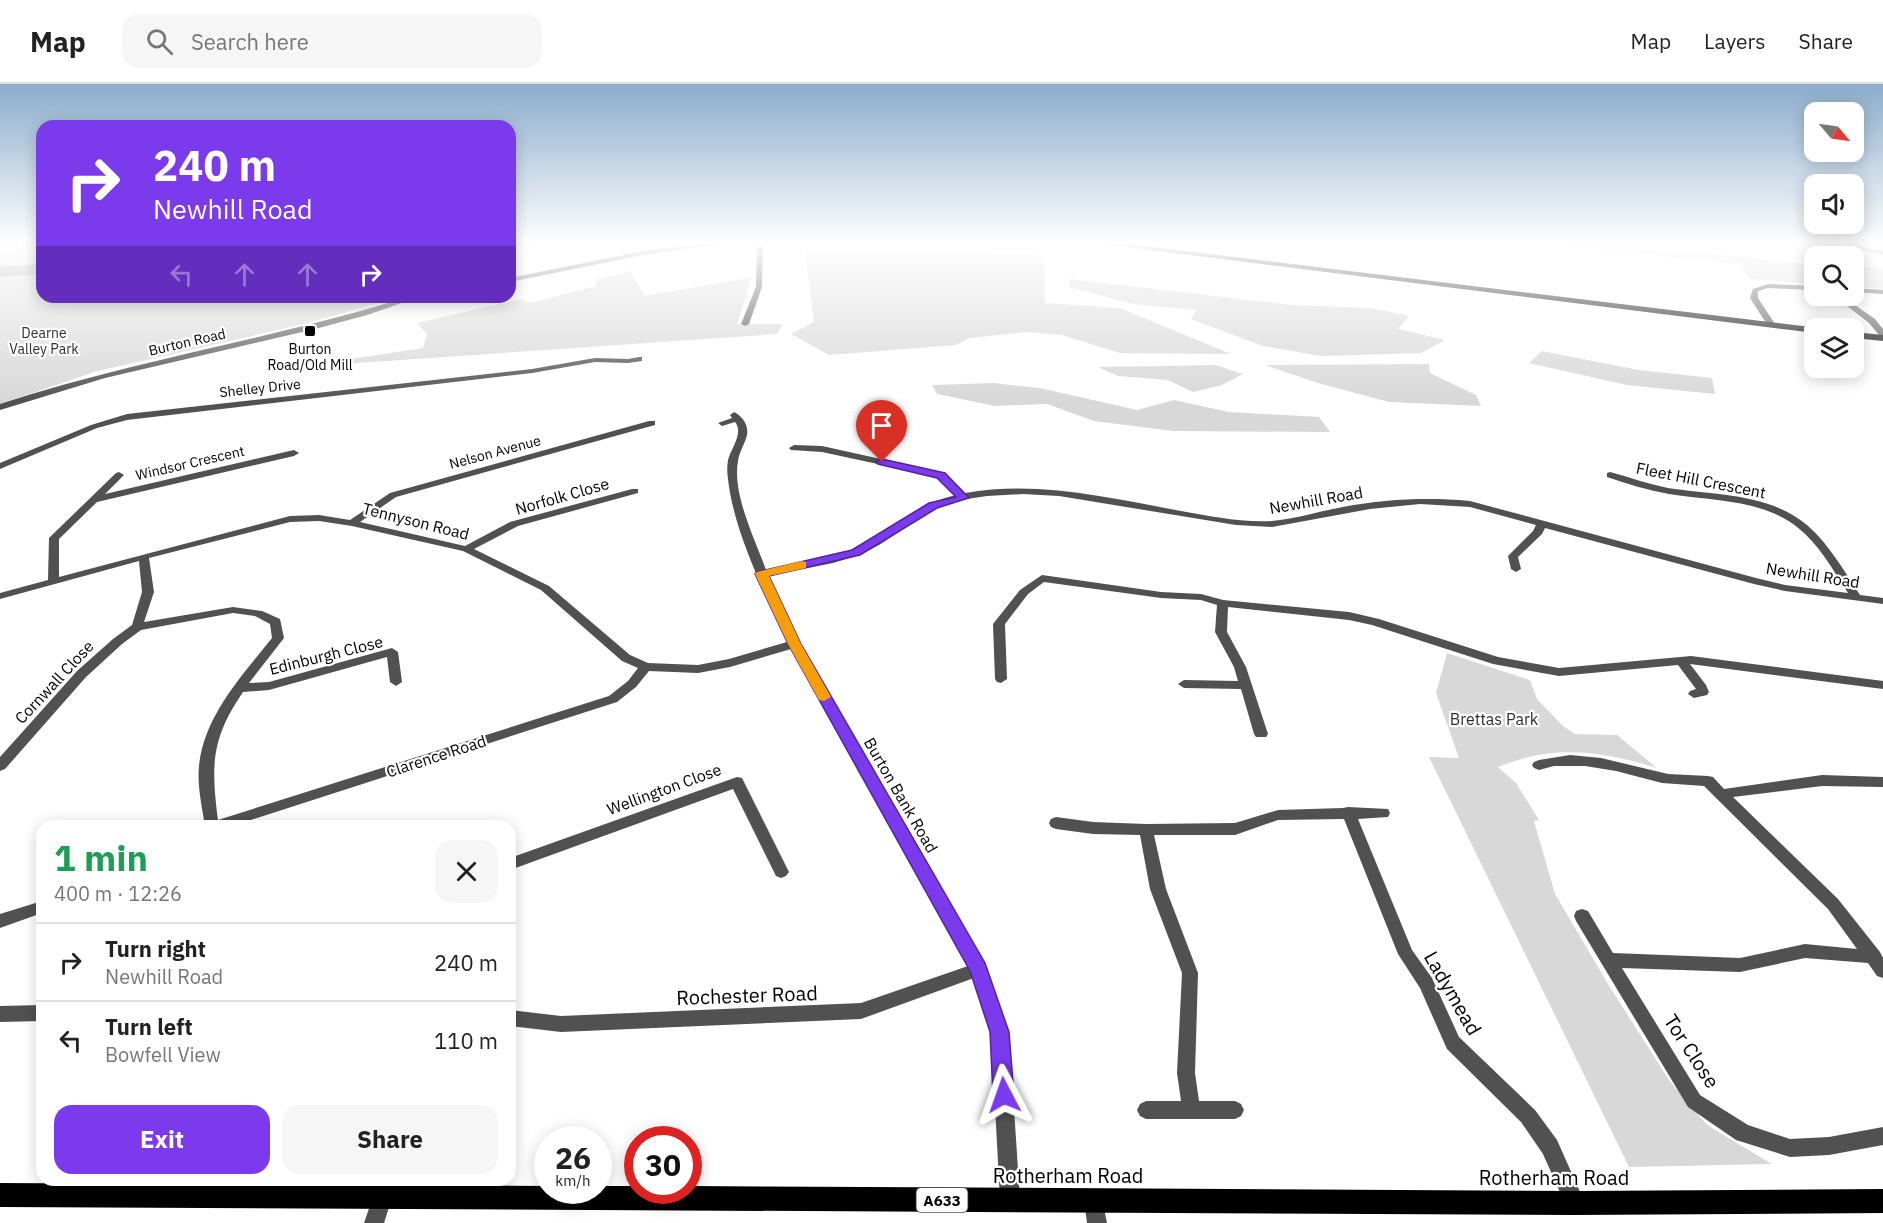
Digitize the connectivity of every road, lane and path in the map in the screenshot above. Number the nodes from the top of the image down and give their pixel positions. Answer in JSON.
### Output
{"nodes":[{"id":1,"x":756,"y":294,"type":"edge"},
{"id":2,"x":1523,"y":294,"type":"edge"},
{"id":3,"x":1754,"y":294,"type":"edge"},
{"id":4,"x":396,"y":303,"type":"edge"},
{"id":5,"x":1850,"y":306,"type":"edge"},
{"id":6,"x":745,"y":324,"type":"dead end"},
{"id":7,"x":1771,"y":324,"type":"junction"},
{"id":8,"x":1804,"y":328,"type":"edge"},
{"id":9,"x":1882,"y":333,"type":"edge"},
{"id":10,"x":1864,"y":335,"type":"edge"},
{"id":11,"x":1883,"y":338,"type":"edge"},
{"id":12,"x":639,"y":359,"type":"dead end"},
{"id":13,"x":0,"y":407,"type":"edge"},
{"id":14,"x":731,"y":419,"type":"dead end"},
{"id":15,"x":652,"y":423,"type":"dead end"},
{"id":16,"x":794,"y":448,"type":"dead end"},
{"id":17,"x":294,"y":453,"type":"dead end"},
{"id":18,"x":0,"y":466,"type":"edge"},
{"id":19,"x":119,"y":475,"type":"dead end"},
{"id":20,"x":1610,"y":475,"type":"dead end"},
{"id":21,"x":635,"y":491,"type":"dead end"},
{"id":22,"x":964,"y":498,"type":"junction"},
{"id":23,"x":93,"y":500,"type":"junction"},
{"id":24,"x":352,"y":523,"type":"junction"},
{"id":25,"x":1542,"y":523,"type":"junction"},
{"id":26,"x":466,"y":549,"type":"junction"},
{"id":27,"x":144,"y":558,"type":"junction"},
{"id":28,"x":1516,"y":569,"type":"dead end"},
{"id":29,"x":762,"y":574,"type":"junction"},
{"id":30,"x":53,"y":580,"type":"junction"},
{"id":31,"x":0,"y":596,"type":"edge"},
{"id":32,"x":1856,"y":597,"type":"junction"},
{"id":33,"x":1883,"y":601,"type":"edge"},
{"id":34,"x":1223,"y":603,"type":"junction"},
{"id":35,"x":137,"y":627,"type":"junction"},
{"id":36,"x":794,"y":644,"type":"junction"},
{"id":37,"x":1680,"y":660,"type":"junction"},
{"id":38,"x":646,"y":667,"type":"junction"},
{"id":39,"x":1001,"y":679,"type":"dead end"},
{"id":40,"x":396,"y":682,"type":"dead end"},
{"id":41,"x":1184,"y":684,"type":"dead end"},
{"id":42,"x":1883,"y":684,"type":"edge"},
{"id":43,"x":1245,"y":685,"type":"junction"},
{"id":44,"x":240,"y":688,"type":"junction"},
{"id":45,"x":1694,"y":694,"type":"dead end"},
{"id":46,"x":1262,"y":734,"type":"dead end"},
{"id":47,"x":1539,"y":765,"type":"dead end"},
{"id":48,"x":0,"y":766,"type":"edge"},
{"id":49,"x":1883,"y":782,"type":"edge"},
{"id":50,"x":1723,"y":794,"type":"junction"},
{"id":51,"x":1348,"y":812,"type":"junction"},
{"id":52,"x":1383,"y":813,"type":"dead end"},
{"id":53,"x":213,"y":820,"type":"edge"},
{"id":54,"x":233,"y":820,"type":"edge"},
{"id":55,"x":1056,"y":822,"type":"dead end"},
{"id":56,"x":1146,"y":830,"type":"junction"},
{"id":57,"x":516,"y":862,"type":"edge"},
{"id":58,"x":781,"y":872,"type":"dead end"},
{"id":59,"x":36,"y":909,"type":"edge"},
{"id":60,"x":1582,"y":916,"type":"dead end"},
{"id":61,"x":0,"y":921,"type":"edge"},
{"id":62,"x":1609,"y":960,"type":"junction"},
{"id":63,"x":1879,"y":964,"type":"edge"},
{"id":64,"x":979,"y":969,"type":"junction"},
{"id":65,"x":36,"y":1012,"type":"edge"},
{"id":66,"x":0,"y":1014,"type":"edge"},
{"id":67,"x":516,"y":1019,"type":"edge"},
{"id":68,"x":1146,"y":1110,"type":"dead end"},
{"id":69,"x":1191,"y":1110,"type":"junction"},
{"id":70,"x":1235,"y":1110,"type":"dead end"},
{"id":71,"x":1883,"y":1136,"type":"edge"},
{"id":72,"x":0,"y":1195,"type":"edge"},
{"id":73,"x":382,"y":1198,"type":"junction"},
{"id":74,"x":1010,"y":1200,"type":"junction"},
{"id":75,"x":1883,"y":1201,"type":"edge"},
{"id":76,"x":1575,"y":1203,"type":"junction"},
{"id":77,"x":1095,"y":1212,"type":"edge"},
{"id":78,"x":374,"y":1223,"type":"edge"}],
"edges":[{"from":1,"to":6,"type":"street"},
{"from":2,"to":7,"type":"main road"},
{"from":3,"to":7,"type":"street"},
{"from":4,"to":13,"type":"street","name":"Burton Road"},
{"from":5,"to":9,"type":"street"},
{"from":7,"to":8,"type":"main road"},
{"from":10,"to":11,"type":"main road"},
{"from":12,"to":18,"type":"street","name":"Shelley Drive"},
{"from":14,"to":29,"type":"street","name":"Burton Bank Road"},
{"from":15,"to":24,"type":"street","name":"Nelson Avenue"},
{"from":16,"to":22,"type":"street"},
{"from":17,"to":23,"type":"street","name":"Windsor Crescent"},
{"from":19,"to":23,"type":"street","name":"Windsor Crescent"},
{"from":20,"to":32,"type":"street","name":"Fleet Hill Crescent"},
{"from":21,"to":26,"type":"street","name":"Norfolk Close"},
{"from":22,"to":25,"type":"street","name":"Newhill Road"},
{"from":22,"to":29,"type":"street","name":"Newhill Road"},
{"from":23,"to":30,"type":"street","name":"Windsor Crescent"},
{"from":24,"to":26,"type":"street","name":"Tennyson Road"},
{"from":24,"to":27,"type":"street","name":"Tennyson Road"},
{"from":25,"to":28,"type":"street"},
{"from":25,"to":32,"type":"street","name":"Newhill Road"},
{"from":26,"to":38,"type":"street","name":"Tennyson Road"},
{"from":27,"to":30,"type":"street","name":"Tennyson Road"},
{"from":27,"to":35,"type":"street"},
{"from":29,"to":36,"type":"street","name":"Burton Bank Road"},
{"from":30,"to":31,"type":"street","name":"Tennyson Road"},
{"from":32,"to":33,"type":"street","name":"Newhill Road"},
{"from":34,"to":37,"type":"street"},
{"from":34,"to":39,"type":"street"},
{"from":34,"to":43,"type":"street"},
{"from":35,"to":44,"type":"street"},
{"from":35,"to":48,"type":"street","name":"Cornwall Close"},
{"from":36,"to":38,"type":"street","name":"Tennyson Road"},
{"from":36,"to":64,"type":"street","name":"Burton Bank Road"},
{"from":37,"to":42,"type":"street"},
{"from":37,"to":45,"type":"street"},
{"from":38,"to":54,"type":"street","name":"Clarence Road"},
{"from":40,"to":44,"type":"street","name":"Edinburgh Close"},
{"from":41,"to":43,"type":"street"},
{"from":43,"to":46,"type":"street"},
{"from":44,"to":53,"type":"street"},
{"from":47,"to":50,"type":"street"},
{"from":49,"to":50,"type":"street"},
{"from":50,"to":63,"type":"street"},
{"from":51,"to":52,"type":"street"},
{"from":51,"to":56,"type":"street"},
{"from":51,"to":76,"type":"street","name":"Ladymead"},
{"from":55,"to":56,"type":"street"},
{"from":56,"to":69,"type":"street"},
{"from":57,"to":58,"type":"street","name":"Wellington Close"},
{"from":59,"to":61,"type":"street"},
{"from":60,"to":62,"type":"street","name":"Tor Close"},
{"from":62,"to":63,"type":"street"},
{"from":62,"to":71,"type":"street","name":"Tor Close"},
{"from":64,"to":67,"type":"street","name":"Rochester Road"},
{"from":64,"to":74,"type":"street","name":"Burton Bank Road"},
{"from":65,"to":66,"type":"street"},
{"from":68,"to":69,"type":"street"},
{"from":69,"to":70,"type":"street"},
{"from":72,"to":73,"type":"main road","name":"Rotherham Road","number":"A633"},
{"from":73,"to":74,"type":"main road","name":"Rotherham Road","number":"A633"},
{"from":73,"to":78,"type":"street"},
{"from":74,"to":77,"type":"main road","name":"Rotherham Road","number":"A633"},
{"from":75,"to":76,"type":"main road","name":"Rotherham Road","number":"A633"},
{"from":76,"to":77,"type":"main road","name":"Rotherham Road","number":"A633"}]}
